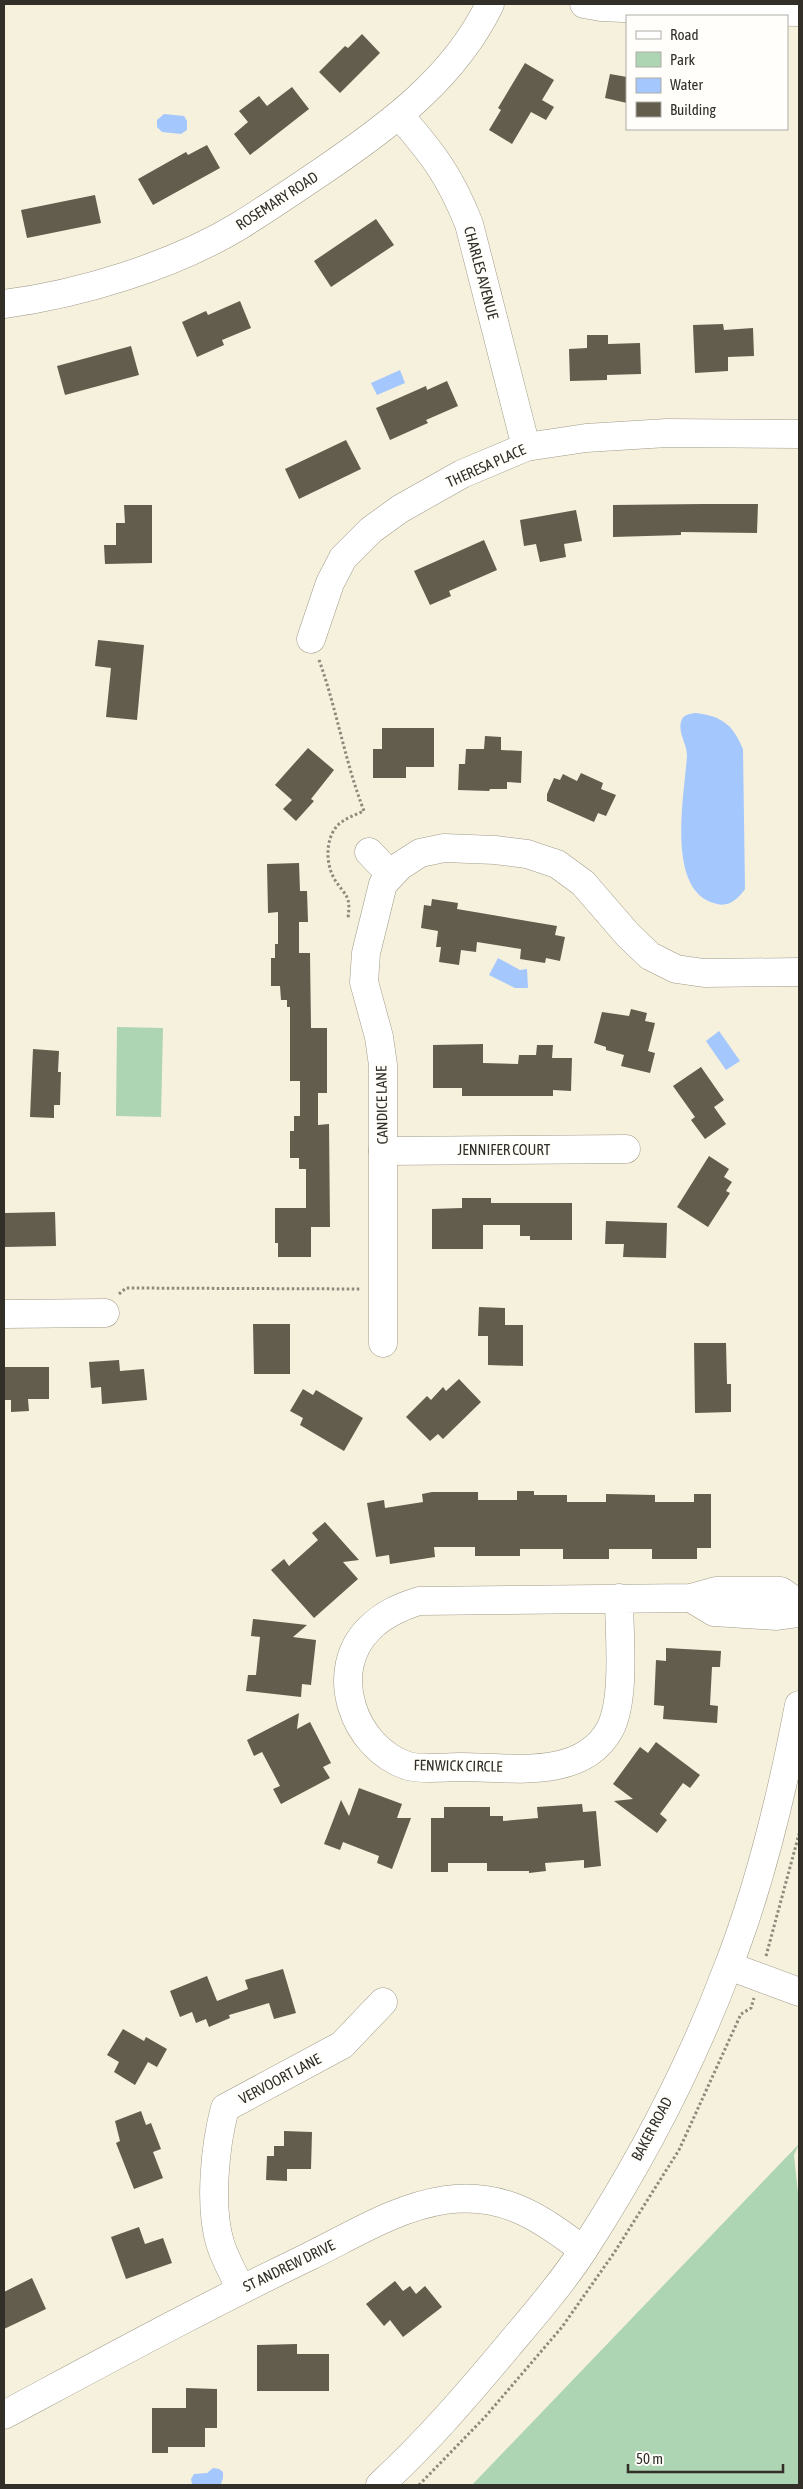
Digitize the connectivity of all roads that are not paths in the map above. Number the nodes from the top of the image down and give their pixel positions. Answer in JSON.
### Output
{"nodes":[{"id":1,"x":490,"y":4,"type":"edge"},
{"id":2,"x":584,"y":4,"type":"edge"},
{"id":3,"x":799,"y":12,"type":"edge"},
{"id":4,"x":400,"y":116,"type":"junction"},
{"id":5,"x":4,"y":304,"type":"edge"},
{"id":6,"x":799,"y":434,"type":"edge"},
{"id":7,"x":526,"y":446,"type":"junction"},
{"id":8,"x":311,"y":639,"type":"road end"},
{"id":9,"x":370,"y":852,"type":"dead end"},
{"id":10,"x":391,"y":875,"type":"junction"},
{"id":11,"x":799,"y":972,"type":"edge"},
{"id":12,"x":626,"y":1150,"type":"dead end"},
{"id":13,"x":383,"y":1151,"type":"junction"},
{"id":14,"x":105,"y":1313,"type":"dead end"},
{"id":15,"x":4,"y":1314,"type":"edge"},
{"id":16,"x":383,"y":1343,"type":"dead end"},
{"id":17,"x":620,"y":1598,"type":"junction"},
{"id":18,"x":691,"y":1598,"type":"junction"},
{"id":19,"x":799,"y":1604,"type":"edge"},
{"id":20,"x":799,"y":1613,"type":"edge"},
{"id":21,"x":799,"y":1705,"type":"edge"},
{"id":22,"x":729,"y":1966,"type":"junction"},
{"id":23,"x":799,"y":1992,"type":"edge"},
{"id":24,"x":383,"y":2002,"type":"dead end"},
{"id":25,"x":583,"y":2250,"type":"junction"},
{"id":26,"x":241,"y":2290,"type":"junction"},
{"id":27,"x":4,"y":2415,"type":"edge"},
{"id":28,"x":380,"y":2485,"type":"edge"}],
"edges":[{"from":1,"to":4,"type":"street","name":"ROSEMARY ROAD"},
{"from":2,"to":3,"type":"street"},
{"from":4,"to":5,"type":"street","name":"ROSEMARY ROAD"},
{"from":4,"to":7,"type":"street","name":"CHARLES AVENUE"},
{"from":6,"to":7,"type":"street","name":"THERESA PLACE"},
{"from":7,"to":8,"type":"street","name":"THERESA PLACE"},
{"from":9,"to":10,"type":"street"},
{"from":10,"to":11,"type":"street","name":"CANDICE LANE"},
{"from":10,"to":13,"type":"street","name":"CANDICE LANE"},
{"from":12,"to":13,"type":"street","name":"JENNIFER COURT"},
{"from":13,"to":16,"type":"street","name":"CANDICE LANE"},
{"from":14,"to":15,"type":"street"},
{"from":17,"to":17,"type":"street","name":"FENWICK CIRCLE"},
{"from":17,"to":18,"type":"street","name":"FENWICK CIRCLE"},
{"from":18,"to":19,"type":"street","name":"FENWICK CIRCLE"},
{"from":18,"to":20,"type":"street"},
{"from":21,"to":22,"type":"street","name":"BAKER ROAD"},
{"from":22,"to":23,"type":"street"},
{"from":22,"to":25,"type":"street","name":"BAKER ROAD"},
{"from":24,"to":26,"type":"street","name":"VERVOORT LANE"},
{"from":25,"to":26,"type":"street","name":"ST ANDREW DRIVE"},
{"from":25,"to":28,"type":"street","name":"BAKER ROAD"},
{"from":26,"to":27,"type":"street","name":"ST ANDREW DRIVE"}]}
